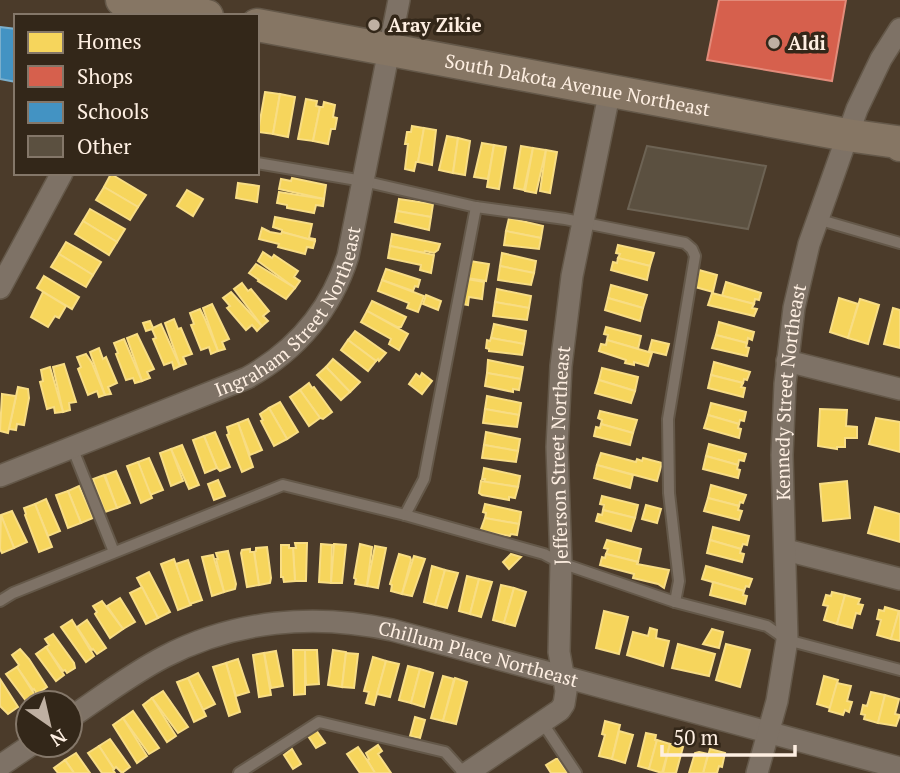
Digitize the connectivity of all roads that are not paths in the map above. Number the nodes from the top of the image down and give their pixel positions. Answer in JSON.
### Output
{"nodes":[{"id":1,"x":122,"y":0,"type":"edge"},
{"id":2,"x":399,"y":0,"type":"edge"},
{"id":3,"x":170,"y":12,"type":"edge"},
{"id":4,"x":188,"y":14,"type":"edge"},
{"id":5,"x":259,"y":25,"type":"edge"},
{"id":6,"x":900,"y":29,"type":"edge"},
{"id":7,"x":390,"y":50,"type":"junction"},
{"id":8,"x":610,"y":90,"type":"junction"},
{"id":9,"x":847,"y":135,"type":"junction"},
{"id":10,"x":899,"y":143,"type":"edge"},
{"id":11,"x":259,"y":163,"type":"edge"},
{"id":12,"x":61,"y":175,"type":"edge"},
{"id":13,"x":363,"y":180,"type":"junction"},
{"id":14,"x":475,"y":207,"type":"junction"},
{"id":15,"x":817,"y":219,"type":"junction"},
{"id":16,"x":583,"y":223,"type":"junction"},
{"id":17,"x":900,"y":243,"type":"edge"},
{"id":18,"x":0,"y":288,"type":"edge"},
{"id":19,"x":787,"y":361,"type":"junction"},
{"id":20,"x":900,"y":389,"type":"edge"},
{"id":21,"x":72,"y":447,"type":"junction"},
{"id":22,"x":0,"y":476,"type":"edge"},
{"id":23,"x":405,"y":515,"type":"junction"},
{"id":24,"x":786,"y":550,"type":"junction"},
{"id":25,"x":114,"y":552,"type":"junction"},
{"id":26,"x":561,"y":563,"type":"junction"},
{"id":27,"x":900,"y":579,"type":"edge"},
{"id":28,"x":0,"y":601,"type":"edge"},
{"id":29,"x":675,"y":601,"type":"junction"},
{"id":30,"x":787,"y":640,"type":"junction"},
{"id":31,"x":900,"y":670,"type":"edge"},
{"id":32,"x":562,"y":676,"type":"junction"},
{"id":33,"x":84,"y":708,"type":"edge"},
{"id":34,"x":542,"y":722,"type":"junction"},
{"id":35,"x":770,"y":733,"type":"junction"},
{"id":36,"x":900,"y":768,"type":"edge"},
{"id":37,"x":239,"y":773,"type":"edge"},
{"id":38,"x":465,"y":773,"type":"edge"},
{"id":39,"x":576,"y":773,"type":"edge"},
{"id":40,"x":757,"y":773,"type":"edge"}],
"edges":[{"from":1,"to":3,"type":"main road"},
{"from":2,"to":7,"type":"street","name":"Ingraham Street Northeast"},
{"from":3,"to":4,"type":"main road"},
{"from":5,"to":7,"type":"main road","name":"South Dakota Avenue Northeast"},
{"from":6,"to":9,"type":"street","name":"Kennedy Street Northeast"},
{"from":7,"to":8,"type":"main road","name":"South Dakota Avenue Northeast"},
{"from":7,"to":13,"type":"street","name":"Ingraham Street Northeast"},
{"from":8,"to":9,"type":"main road","name":"South Dakota Avenue Northeast"},
{"from":8,"to":16,"type":"street","name":"Jefferson Street Northeast"},
{"from":9,"to":10,"type":"main road","name":"South Dakota Avenue Northeast"},
{"from":9,"to":15,"type":"street","name":"Kennedy Street Northeast"},
{"from":11,"to":13,"type":"lane"},
{"from":12,"to":18,"type":"street"},
{"from":13,"to":14,"type":"lane"},
{"from":13,"to":21,"type":"street","name":"Ingraham Street Northeast"},
{"from":14,"to":16,"type":"lane"},
{"from":14,"to":23,"type":"lane"},
{"from":15,"to":17,"type":"lane"},
{"from":15,"to":19,"type":"street","name":"Kennedy Street Northeast"},
{"from":16,"to":26,"type":"street","name":"Jefferson Street Northeast"},
{"from":16,"to":29,"type":"lane"},
{"from":19,"to":20,"type":"street"},
{"from":19,"to":24,"type":"street","name":"Kennedy Street Northeast"},
{"from":21,"to":22,"type":"street","name":"Ingraham Street Northeast"},
{"from":21,"to":25,"type":"lane"},
{"from":23,"to":25,"type":"lane"},
{"from":23,"to":26,"type":"lane"},
{"from":24,"to":27,"type":"street"},
{"from":24,"to":30,"type":"street","name":"Kennedy Street Northeast"},
{"from":25,"to":28,"type":"lane"},
{"from":26,"to":29,"type":"lane"},
{"from":26,"to":32,"type":"street","name":"Jefferson Street Northeast"},
{"from":29,"to":30,"type":"lane"},
{"from":30,"to":31,"type":"lane"},
{"from":30,"to":35,"type":"street","name":"Kennedy Street Northeast"},
{"from":32,"to":33,"type":"street","name":"Chillum Place Northeast"},
{"from":32,"to":34,"type":"street","name":"Jefferson Street Northeast"},
{"from":32,"to":35,"type":"street","name":"Chillum Place Northeast"},
{"from":34,"to":38,"type":"street","name":"Jefferson Street Northeast"},
{"from":34,"to":39,"type":"lane"},
{"from":35,"to":36,"type":"street","name":"Chillum Place Northeast"},
{"from":35,"to":40,"type":"street","name":"Kennedy Street Northeast"},
{"from":37,"to":38,"type":"lane"}]}
